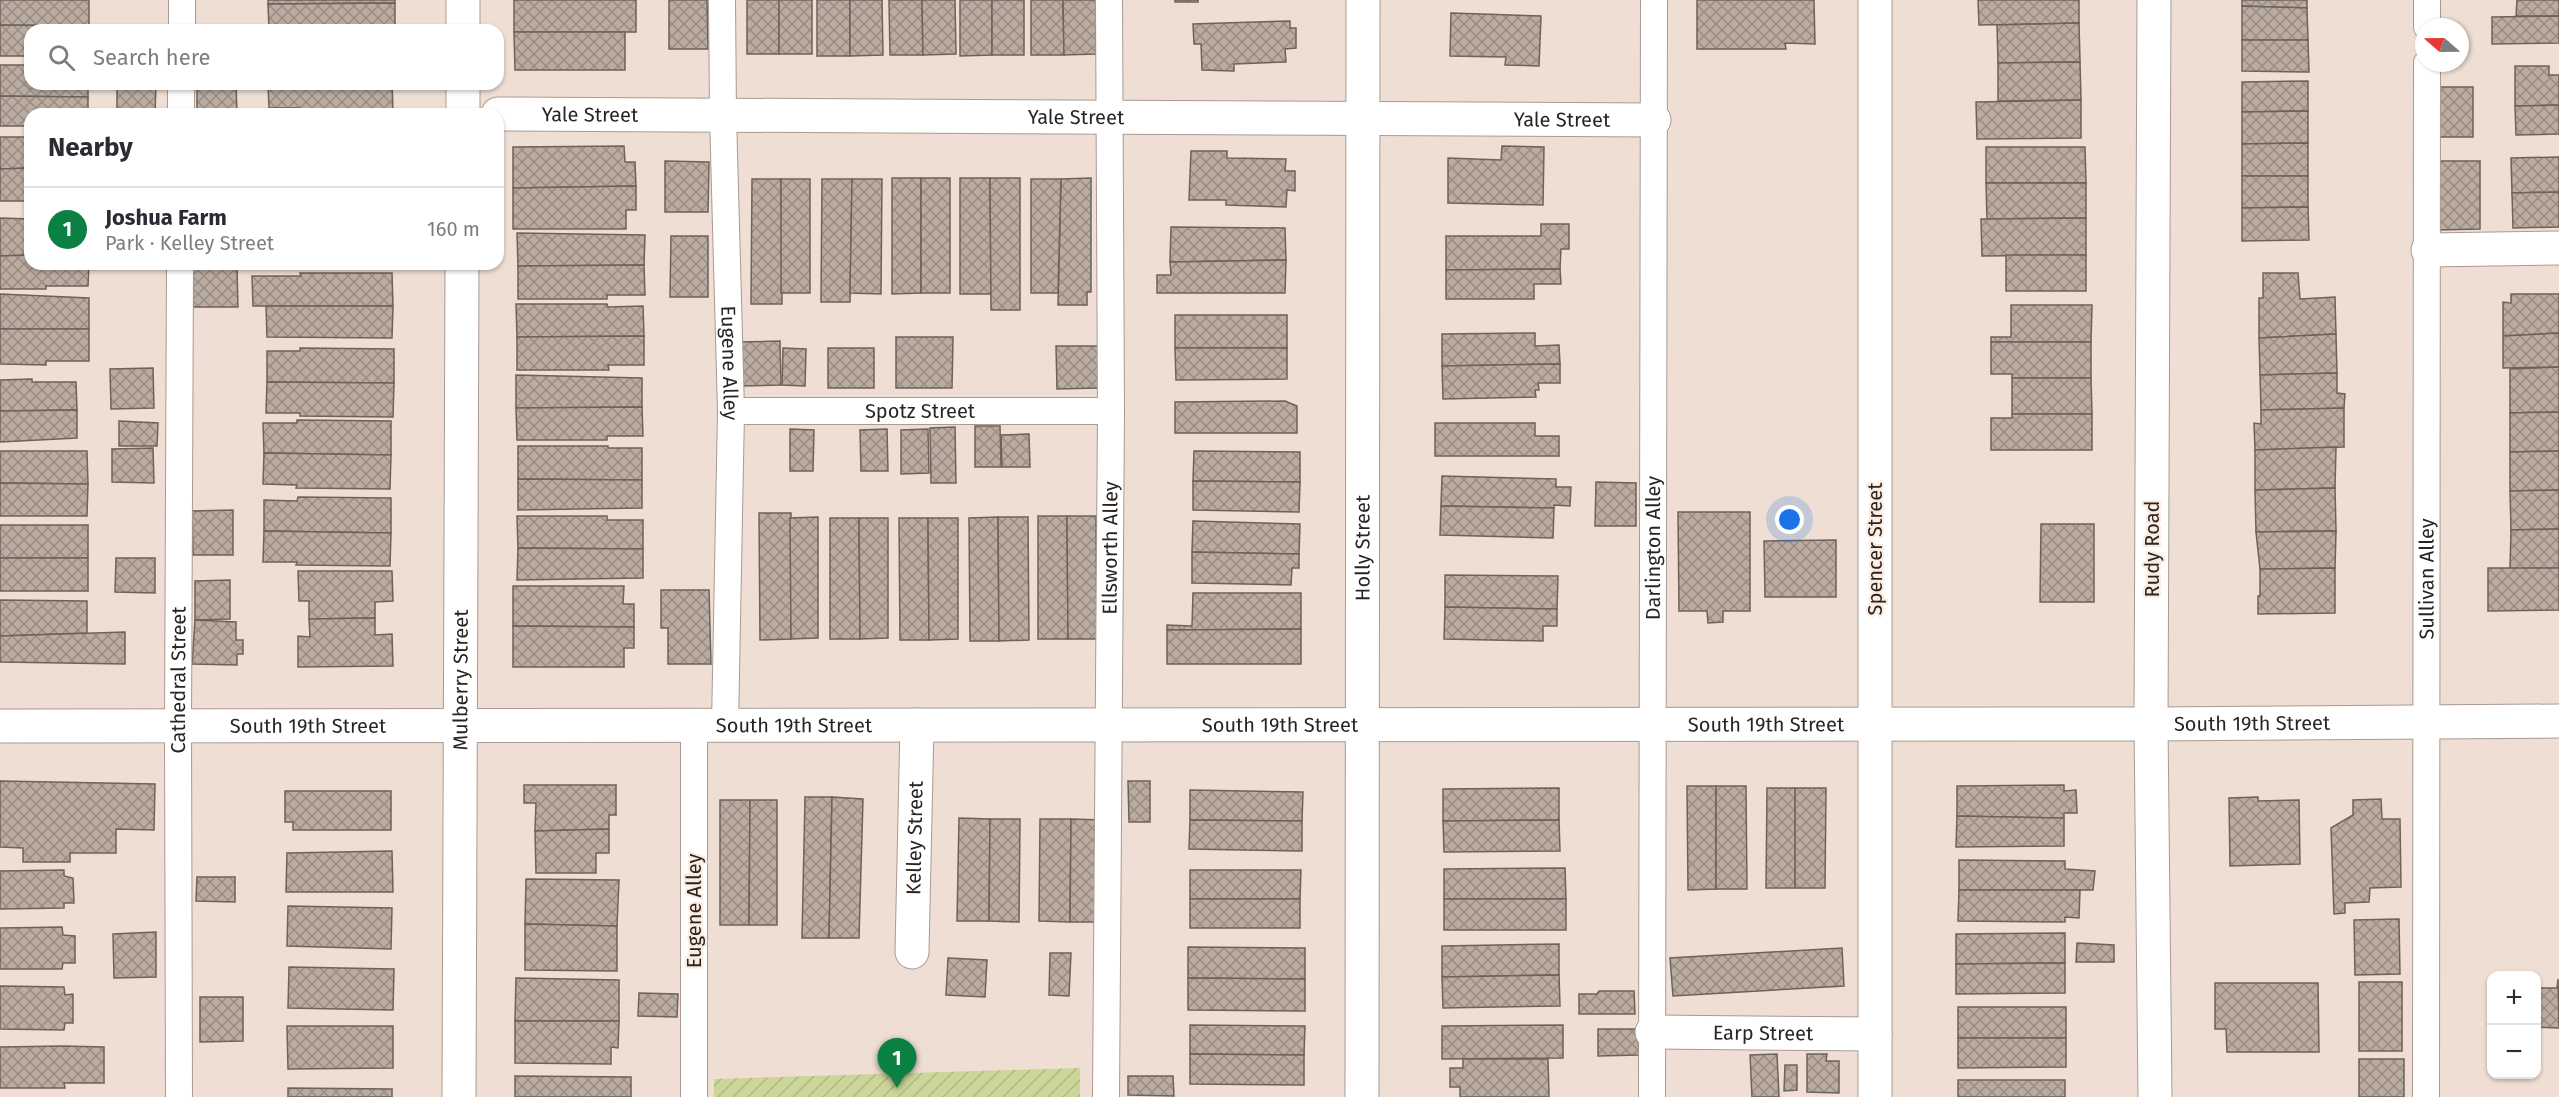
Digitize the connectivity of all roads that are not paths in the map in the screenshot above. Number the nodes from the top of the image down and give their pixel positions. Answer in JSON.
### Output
{"nodes":[{"id":1,"x":182,"y":0,"type":"edge"},
{"id":2,"x":463,"y":0,"type":"edge"},
{"id":3,"x":722,"y":0,"type":"edge"},
{"id":4,"x":1109,"y":0,"type":"edge"},
{"id":5,"x":1363,"y":0,"type":"edge"},
{"id":6,"x":1654,"y":0,"type":"edge"},
{"id":7,"x":1875,"y":0,"type":"edge"},
{"id":8,"x":2154,"y":0,"type":"edge"},
{"id":9,"x":2427,"y":0,"type":"edge"},
{"id":10,"x":2427,"y":18,"type":"edge"},
{"id":11,"x":182,"y":24,"type":"edge"},
{"id":12,"x":463,"y":24,"type":"edge"},
{"id":13,"x":2427,"y":72,"type":"edge"},
{"id":14,"x":181,"y":90,"type":"edge"},
{"id":15,"x":463,"y":90,"type":"edge"},
{"id":16,"x":181,"y":108,"type":"edge"},
{"id":17,"x":463,"y":108,"type":"edge"},
{"id":18,"x":504,"y":114,"type":"edge"},
{"id":19,"x":723,"y":115,"type":"junction"},
{"id":20,"x":1108,"y":117,"type":"junction"},
{"id":21,"x":1362,"y":118,"type":"junction"},
{"id":22,"x":1653,"y":120,"type":"junction"},
{"id":23,"x":2559,"y":248,"type":"edge"},
{"id":24,"x":2428,"y":250,"type":"junction"},
{"id":25,"x":180,"y":270,"type":"edge"},
{"id":26,"x":462,"y":270,"type":"edge"},
{"id":27,"x":731,"y":411,"type":"junction"},
{"id":28,"x":1111,"y":411,"type":"junction"},
{"id":29,"x":2427,"y":721,"type":"junction"},
{"id":30,"x":2559,"y":721,"type":"edge"},
{"id":31,"x":2151,"y":724,"type":"junction"},
{"id":32,"x":918,"y":725,"type":"junction"},
{"id":33,"x":1107,"y":725,"type":"junction"},
{"id":34,"x":1362,"y":725,"type":"junction"},
{"id":35,"x":1652,"y":725,"type":"junction"},
{"id":36,"x":1875,"y":725,"type":"junction"},
{"id":37,"x":0,"y":726,"type":"edge"},
{"id":38,"x":178,"y":726,"type":"junction"},
{"id":39,"x":459,"y":726,"type":"junction"},
{"id":40,"x":710,"y":726,"type":"junction"},
{"id":41,"x":912,"y":952,"type":"dead end"},
{"id":42,"x":1652,"y":1032,"type":"junction"},
{"id":43,"x":1875,"y":1034,"type":"junction"},
{"id":44,"x":179,"y":1097,"type":"edge"},
{"id":45,"x":459,"y":1097,"type":"edge"},
{"id":46,"x":694,"y":1097,"type":"edge"},
{"id":47,"x":1106,"y":1097,"type":"edge"},
{"id":48,"x":1362,"y":1097,"type":"edge"},
{"id":49,"x":1652,"y":1097,"type":"edge"},
{"id":50,"x":1875,"y":1097,"type":"edge"},
{"id":51,"x":2155,"y":1097,"type":"edge"},
{"id":52,"x":2426,"y":1097,"type":"edge"}],
"edges":[{"from":1,"to":11,"type":"lane"},
{"from":2,"to":12,"type":"street"},
{"from":3,"to":19,"type":"lane","name":"Eugene Alley"},
{"from":4,"to":20,"type":"lane","name":"Ellsworth Alley"},
{"from":5,"to":21,"type":"street","name":"Holly Street"},
{"from":6,"to":22,"type":"lane","name":"Darlington Alley"},
{"from":7,"to":36,"type":"street","name":"Spencer Street"},
{"from":8,"to":31,"type":"street","name":"Rudy Road"},
{"from":9,"to":10,"type":"lane"},
{"from":13,"to":24,"type":"lane","name":"Sullivan Alley"},
{"from":14,"to":16,"type":"lane"},
{"from":15,"to":17,"type":"street"},
{"from":18,"to":19,"type":"street","name":"Yale Street"},
{"from":19,"to":20,"type":"street","name":"Yale Street"},
{"from":19,"to":27,"type":"lane","name":"Eugene Alley"},
{"from":20,"to":21,"type":"street","name":"Yale Street"},
{"from":20,"to":28,"type":"lane","name":"Ellsworth Alley"},
{"from":21,"to":22,"type":"street","name":"Yale Street"},
{"from":21,"to":34,"type":"street","name":"Holly Street"},
{"from":22,"to":35,"type":"lane","name":"Darlington Alley"},
{"from":23,"to":24,"type":"street"},
{"from":24,"to":29,"type":"lane","name":"Sullivan Alley"},
{"from":25,"to":38,"type":"lane","name":"Cathedral Street"},
{"from":26,"to":39,"type":"street","name":"Mulberry Street"},
{"from":27,"to":28,"type":"lane","name":"Spotz Street"},
{"from":27,"to":40,"type":"lane","name":"Eugene Alley"},
{"from":28,"to":33,"type":"lane","name":"Ellsworth Alley"},
{"from":29,"to":30,"type":"street","name":"South 19th Street"},
{"from":29,"to":31,"type":"street","name":"South 19th Street"},
{"from":29,"to":52,"type":"lane","name":"Sullivan Alley"},
{"from":31,"to":36,"type":"street","name":"South 19th Street"},
{"from":31,"to":51,"type":"street","name":"Rudy Road"},
{"from":32,"to":33,"type":"street","name":"South 19th Street"},
{"from":32,"to":40,"type":"street","name":"South 19th Street"},
{"from":32,"to":41,"type":"street","name":"Kelley Street"},
{"from":33,"to":34,"type":"street","name":"South 19th Street"},
{"from":33,"to":47,"type":"lane","name":"Ellsworth Alley"},
{"from":34,"to":35,"type":"street","name":"South 19th Street"},
{"from":34,"to":48,"type":"street","name":"Holly Street"},
{"from":35,"to":36,"type":"street","name":"South 19th Street"},
{"from":35,"to":42,"type":"lane","name":"Darlington Alley"},
{"from":36,"to":43,"type":"street","name":"Spencer Street"},
{"from":37,"to":38,"type":"street","name":"South 19th Street"},
{"from":38,"to":39,"type":"street","name":"South 19th Street"},
{"from":38,"to":44,"type":"lane","name":"Cathedral Street"},
{"from":39,"to":40,"type":"street","name":"South 19th Street"},
{"from":39,"to":45,"type":"street","name":"Mulberry Street"},
{"from":40,"to":46,"type":"lane","name":"Eugene Alley"},
{"from":42,"to":43,"type":"street","name":"Earp Street"},
{"from":42,"to":49,"type":"lane","name":"Darlington Alley"},
{"from":43,"to":50,"type":"street","name":"Spencer Street"}]}
